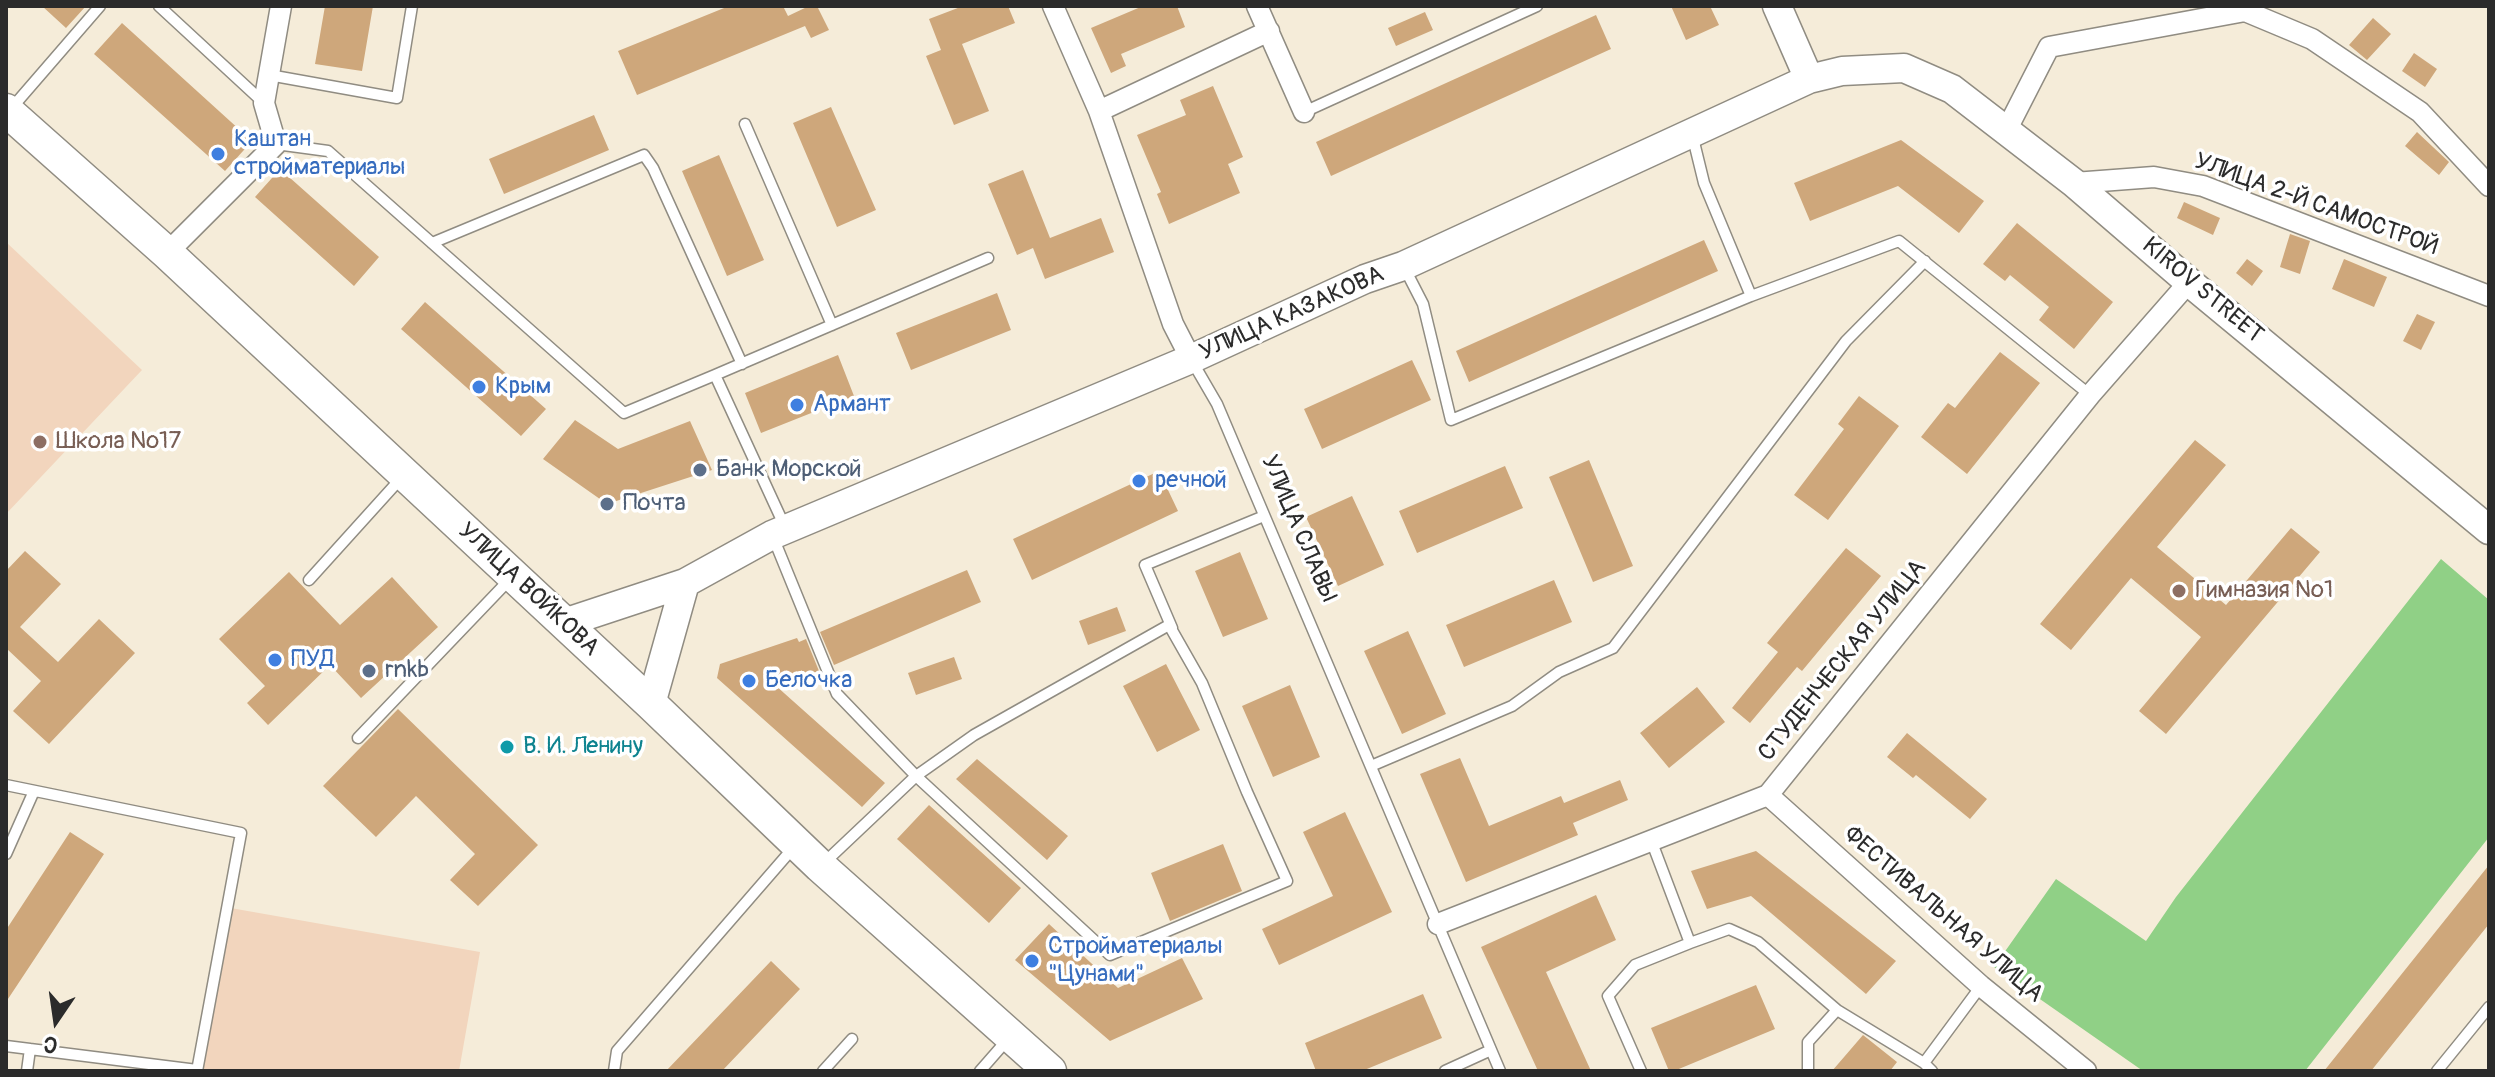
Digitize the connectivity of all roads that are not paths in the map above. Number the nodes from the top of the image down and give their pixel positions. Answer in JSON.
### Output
{"nodes":[{"id":1,"x":100,"y":6,"type":"edge"},
{"id":2,"x":159,"y":6,"type":"edge"},
{"id":3,"x":281,"y":6,"type":"edge"},
{"id":4,"x":412,"y":6,"type":"edge"},
{"id":5,"x":1053,"y":6,"type":"edge"},
{"id":6,"x":1257,"y":6,"type":"edge"},
{"id":7,"x":1537,"y":6,"type":"edge"},
{"id":8,"x":1777,"y":6,"type":"edge"},
{"id":9,"x":1269,"y":31,"type":"junction"},
{"id":10,"x":1904,"y":68,"type":"joint"},
{"id":11,"x":269,"y":75,"type":"junction"},
{"id":12,"x":1809,"y":79,"type":"junction"},
{"id":13,"x":264,"y":103,"type":"junction"},
{"id":14,"x":7,"y":111,"type":"edge"},
{"id":15,"x":1099,"y":111,"type":"junction"},
{"id":16,"x":1304,"y":112,"type":"joint"},
{"id":17,"x":745,"y":124,"type":"dead end"},
{"id":18,"x":2006,"y":131,"type":"junction"},
{"id":19,"x":1692,"y":134,"type":"junction"},
{"id":20,"x":276,"y":144,"type":"junction"},
{"id":21,"x":2074,"y":183,"type":"junction"},
{"id":22,"x":2489,"y":186,"type":"edge"},
{"id":23,"x":432,"y":243,"type":"junction"},
{"id":24,"x":167,"y":253,"type":"junction"},
{"id":25,"x":988,"y":258,"type":"dead end"},
{"id":26,"x":1925,"y":261,"type":"junction"},
{"id":27,"x":1403,"y":266,"type":"junction"},
{"id":28,"x":2189,"y":282,"type":"junction"},
{"id":29,"x":1751,"y":296,"type":"junction"},
{"id":30,"x":2489,"y":296,"type":"edge"},
{"id":31,"x":832,"y":325,"type":"junction"},
{"id":32,"x":1191,"y":359,"type":"junction"},
{"id":33,"x":742,"y":364,"type":"junction"},
{"id":34,"x":715,"y":375,"type":"junction"},
{"id":35,"x":2090,"y":395,"type":"junction"},
{"id":36,"x":405,"y":475,"type":"junction"},
{"id":37,"x":1264,"y":516,"type":"junction"},
{"id":38,"x":2489,"y":530,"type":"edge"},
{"id":39,"x":779,"y":532,"type":"junction"},
{"id":40,"x":513,"y":576,"type":"junction"},
{"id":41,"x":309,"y":580,"type":"dead end"},
{"id":42,"x":685,"y":583,"type":"junction"},
{"id":43,"x":564,"y":623,"type":"junction"},
{"id":44,"x":1175,"y":635,"type":"junction"},
{"id":45,"x":651,"y":704,"type":"junction"},
{"id":46,"x":358,"y":738,"type":"dead end"},
{"id":47,"x":1371,"y":766,"type":"junction"},
{"id":48,"x":916,"y":776,"type":"junction"},
{"id":49,"x":6,"y":785,"type":"edge"},
{"id":50,"x":34,"y":791,"type":"junction"},
{"id":51,"x":1768,"y":795,"type":"junction"},
{"id":52,"x":1651,"y":840,"type":"junction"},
{"id":53,"x":796,"y":844,"type":"junction"},
{"id":54,"x":6,"y":854,"type":"edge"},
{"id":55,"x":820,"y":866,"type":"junction"},
{"id":56,"x":1436,"y":926,"type":"junction"},
{"id":57,"x":1690,"y":943,"type":"junction"},
{"id":58,"x":1981,"y":986,"type":"junction"},
{"id":59,"x":2489,"y":1007,"type":"edge"},
{"id":60,"x":1837,"y":1010,"type":"junction"},
{"id":61,"x":1010,"y":1036,"type":"junction"},
{"id":62,"x":852,"y":1039,"type":"dead end"},
{"id":63,"x":6,"y":1046,"type":"edge"},
{"id":64,"x":30,"y":1049,"type":"junction"},
{"id":65,"x":1491,"y":1050,"type":"junction"},
{"id":66,"x":1928,"y":1067,"type":"edge"},
{"id":67,"x":197,"y":1070,"type":"edge"},
{"id":68,"x":27,"y":1071,"type":"edge"},
{"id":69,"x":614,"y":1071,"type":"edge"},
{"id":70,"x":823,"y":1071,"type":"edge"},
{"id":71,"x":980,"y":1071,"type":"edge"},
{"id":72,"x":1050,"y":1071,"type":"edge"},
{"id":73,"x":1445,"y":1071,"type":"edge"},
{"id":74,"x":1500,"y":1071,"type":"edge"},
{"id":75,"x":1641,"y":1071,"type":"edge"},
{"id":76,"x":1808,"y":1071,"type":"edge"},
{"id":77,"x":2086,"y":1071,"type":"edge"},
{"id":78,"x":2437,"y":1071,"type":"edge"}],
"edges":[{"from":1,"to":14,"type":"lane"},
{"from":2,"to":13,"type":"lane"},
{"from":3,"to":11,"type":"street"},
{"from":4,"to":11,"type":"lane"},
{"from":5,"to":15,"type":"street","name":"УЛИЦА СЛАВЫ"},
{"from":6,"to":9,"type":"street"},
{"from":7,"to":16,"type":"lane"},
{"from":8,"to":12,"type":"main road"},
{"from":9,"to":15,"type":"street"},
{"from":9,"to":16,"type":"street"},
{"from":10,"to":12,"type":"main road","name":"УЛИЦА КАЗАКОВА"},
{"from":10,"to":18,"type":"main road","name":"KIROV STREET"},
{"from":11,"to":13,"type":"street"},
{"from":12,"to":19,"type":"main road","name":"УЛИЦА КАЗАКОВА"},
{"from":13,"to":20,"type":"street"},
{"from":14,"to":24,"type":"main road","name":"УЛИЦА ВОЙКОВА"},
{"from":15,"to":32,"type":"street","name":"УЛИЦА СЛАВЫ"},
{"from":17,"to":31,"type":"lane"},
{"from":18,"to":21,"type":"main road","name":"KIROV STREET"},
{"from":18,"to":22,"type":"street"},
{"from":19,"to":27,"type":"main road","name":"УЛИЦА КАЗАКОВА"},
{"from":19,"to":29,"type":"lane"},
{"from":20,"to":23,"type":"lane"},
{"from":20,"to":24,"type":"street"},
{"from":21,"to":28,"type":"main road","name":"KIROV STREET"},
{"from":21,"to":30,"type":"street","name":"УЛИЦА 2-Й САМОСТРОЙ"},
{"from":23,"to":33,"type":"lane"},
{"from":23,"to":34,"type":"lane"},
{"from":24,"to":36,"type":"main road","name":"УЛИЦА ВОЙКОВА"},
{"from":25,"to":31,"type":"lane"},
{"from":26,"to":29,"type":"lane"},
{"from":26,"to":35,"type":"lane"},
{"from":26,"to":47,"type":"lane"},
{"from":27,"to":29,"type":"lane"},
{"from":27,"to":32,"type":"main road","name":"УЛИЦА КАЗАКОВА"},
{"from":28,"to":35,"type":"street","name":"СТУДЕНЧЕСКАЯ УЛИЦА"},
{"from":28,"to":38,"type":"main road","name":"KIROV STREET"},
{"from":31,"to":33,"type":"lane"},
{"from":32,"to":37,"type":"lane","name":"УЛИЦА СЛАВЫ"},
{"from":32,"to":39,"type":"main road","name":"УЛИЦА КАЗАКОВА"},
{"from":33,"to":34,"type":"lane"},
{"from":34,"to":39,"type":"lane"},
{"from":35,"to":51,"type":"street","name":"СТУДЕНЧЕСКАЯ УЛИЦА"},
{"from":36,"to":40,"type":"main road","name":"УЛИЦА ВОЙКОВА"},
{"from":36,"to":41,"type":"lane"},
{"from":37,"to":44,"type":"lane"},
{"from":37,"to":47,"type":"lane","name":"УЛИЦА СЛАВЫ"},
{"from":39,"to":42,"type":"main road","name":"УЛИЦА КАЗАКОВА"},
{"from":39,"to":48,"type":"lane"},
{"from":40,"to":43,"type":"main road","name":"УЛИЦА ВОЙКОВА"},
{"from":40,"to":46,"type":"lane"},
{"from":42,"to":43,"type":"main road","name":"УЛИЦА КАЗАКОВА"},
{"from":42,"to":45,"type":"main road"},
{"from":43,"to":45,"type":"main road","name":"УЛИЦА ВОЙКОВА"},
{"from":44,"to":48,"type":"lane"},
{"from":44,"to":48,"type":"lane"},
{"from":45,"to":53,"type":"main road","name":"УЛИЦА ВОЙКОВА"},
{"from":47,"to":56,"type":"lane","name":"УЛИЦА СЛАВЫ"},
{"from":48,"to":55,"type":"lane"},
{"from":49,"to":50,"type":"lane"},
{"from":50,"to":54,"type":"lane"},
{"from":50,"to":67,"type":"lane"},
{"from":51,"to":52,"type":"street","name":"СТУДЕНЧЕСКАЯ УЛИЦА"},
{"from":51,"to":58,"type":"street","name":"ФЕСТИВАЛЬНАЯ УЛИЦА"},
{"from":52,"to":56,"type":"street","name":"СТУДЕНЧЕСКАЯ УЛИЦА"},
{"from":52,"to":57,"type":"lane"},
{"from":53,"to":55,"type":"main road","name":"УЛИЦА ВОЙКОВА"},
{"from":53,"to":69,"type":"lane"},
{"from":55,"to":61,"type":"main road","name":"УЛИЦА ВОЙКОВА"},
{"from":56,"to":65,"type":"lane","name":"УЛИЦА СЛАВЫ"},
{"from":57,"to":60,"type":"lane"},
{"from":57,"to":75,"type":"lane"},
{"from":58,"to":66,"type":"lane"},
{"from":58,"to":77,"type":"street","name":"ФЕСТИВАЛЬНАЯ УЛИЦА"},
{"from":59,"to":78,"type":"lane"},
{"from":60,"to":66,"type":"lane"},
{"from":60,"to":76,"type":"lane"},
{"from":61,"to":71,"type":"lane"},
{"from":61,"to":72,"type":"main road","name":"УЛИЦА ВОЙКОВА"},
{"from":62,"to":70,"type":"lane"},
{"from":63,"to":64,"type":"lane"},
{"from":64,"to":67,"type":"lane"},
{"from":64,"to":68,"type":"lane"},
{"from":65,"to":73,"type":"lane"},
{"from":65,"to":74,"type":"lane","name":"УЛИЦА СЛАВЫ"}]}
